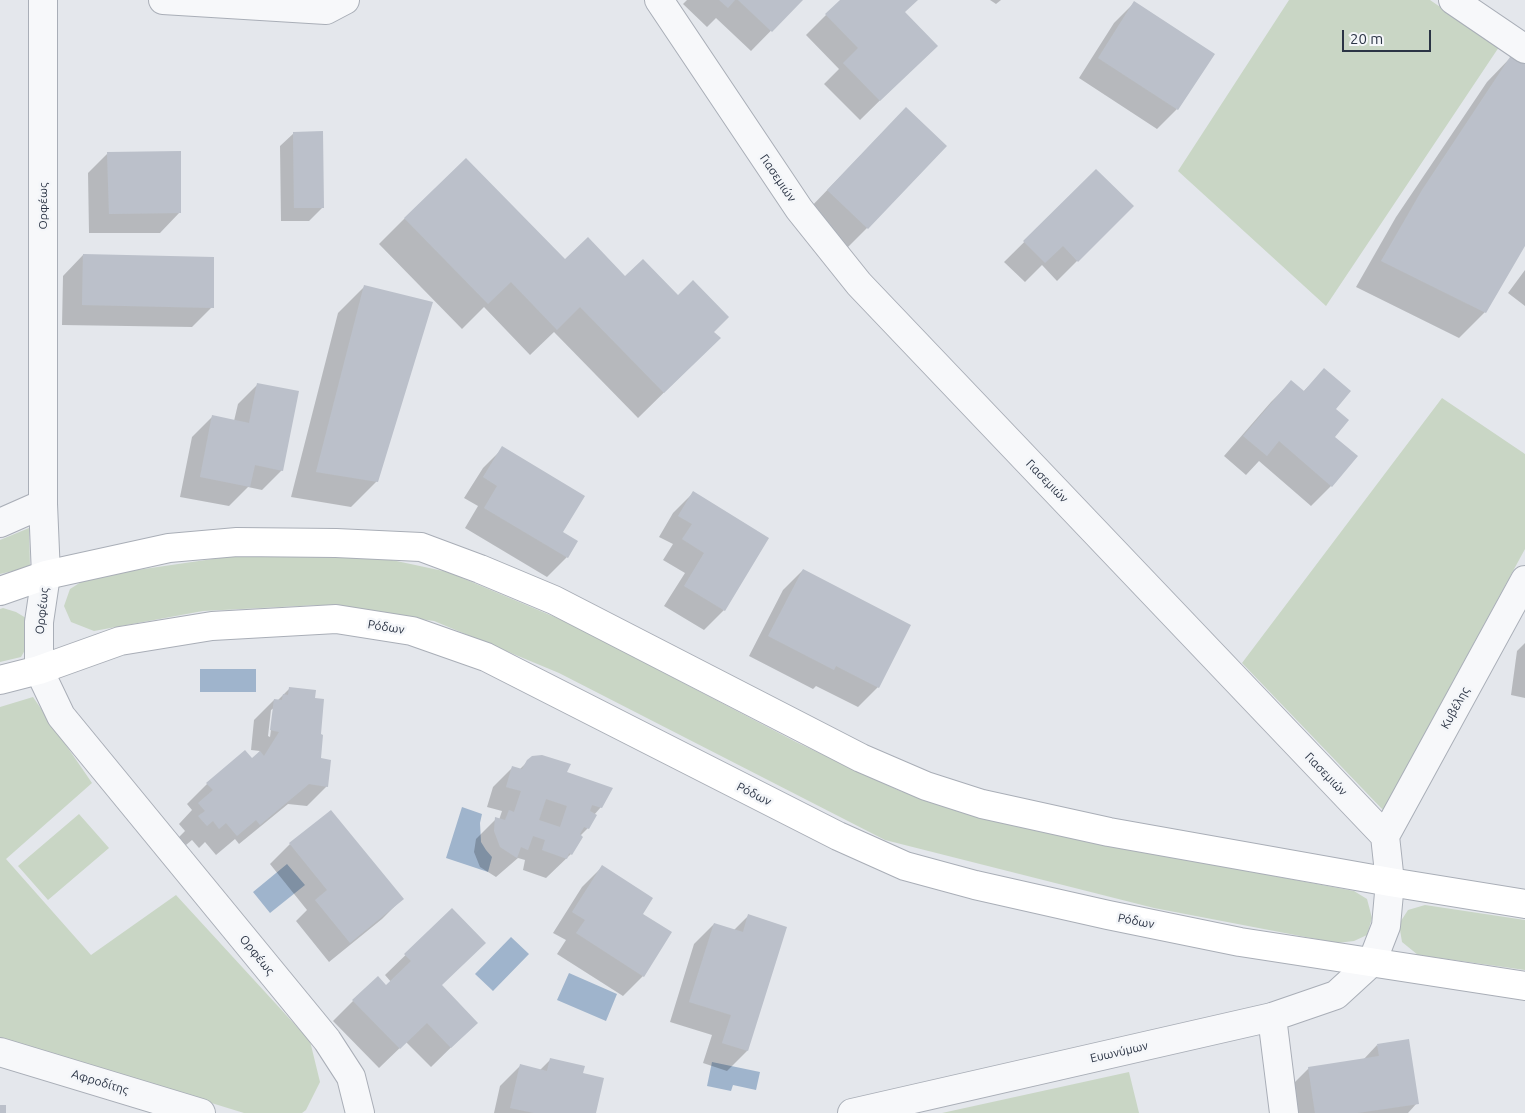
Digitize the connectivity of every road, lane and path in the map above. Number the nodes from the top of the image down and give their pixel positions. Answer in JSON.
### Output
{"nodes":[{"id":1,"x":43,"y":0,"type":"edge"},
{"id":2,"x":162,"y":0,"type":"edge"},
{"id":3,"x":345,"y":0,"type":"edge"},
{"id":4,"x":658,"y":0,"type":"edge"},
{"id":5,"x":1453,"y":0,"type":"edge"},
{"id":6,"x":1525,"y":49,"type":"edge"},
{"id":7,"x":43,"y":504,"type":"junction"},
{"id":8,"x":0,"y":524,"type":"edge"},
{"id":9,"x":46,"y":575,"type":"junction"},
{"id":10,"x":1525,"y":580,"type":"edge"},
{"id":11,"x":0,"y":591,"type":"edge"},
{"id":12,"x":39,"y":670,"type":"junction"},
{"id":13,"x":0,"y":680,"type":"edge"},
{"id":14,"x":1385,"y":836,"type":"junction"},
{"id":15,"x":1390,"y":882,"type":"junction"},
{"id":16,"x":1525,"y":904,"type":"edge"},
{"id":17,"x":1372,"y":962,"type":"junction"},
{"id":18,"x":1525,"y":986,"type":"edge"},
{"id":19,"x":1272,"y":1017,"type":"junction"},
{"id":20,"x":0,"y":1052,"type":"edge"},
{"id":21,"x":201,"y":1113,"type":"edge"},
{"id":22,"x":360,"y":1113,"type":"edge"},
{"id":23,"x":852,"y":1113,"type":"edge"},
{"id":24,"x":1284,"y":1113,"type":"edge"}],
"edges":[{"from":1,"to":7,"type":"street","name":"Ορφέως"},
{"from":2,"to":3,"type":"street"},
{"from":4,"to":14,"type":"street","name":"Γιασεμιών"},
{"from":5,"to":6,"type":"street"},
{"from":7,"to":8,"type":"street"},
{"from":7,"to":9,"type":"street","name":"Ορφέως"},
{"from":9,"to":11,"type":"street"},
{"from":9,"to":12,"type":"street","name":"Ορφέως"},
{"from":9,"to":15,"type":"street"},
{"from":10,"to":14,"type":"street","name":"Κυβέλης"},
{"from":12,"to":13,"type":"street","name":"Ρόδων"},
{"from":12,"to":17,"type":"street","name":"Ρόδων"},
{"from":12,"to":22,"type":"street","name":"Ορφέως"},
{"from":14,"to":15,"type":"street"},
{"from":15,"to":16,"type":"street"},
{"from":15,"to":17,"type":"street"},
{"from":17,"to":18,"type":"street","name":"Ρόδων"},
{"from":17,"to":19,"type":"street","name":"Ευωνύμων"},
{"from":19,"to":23,"type":"street","name":"Ευωνύμων"},
{"from":19,"to":24,"type":"street"},
{"from":20,"to":21,"type":"street","name":"Αφροδίτης"}]}
